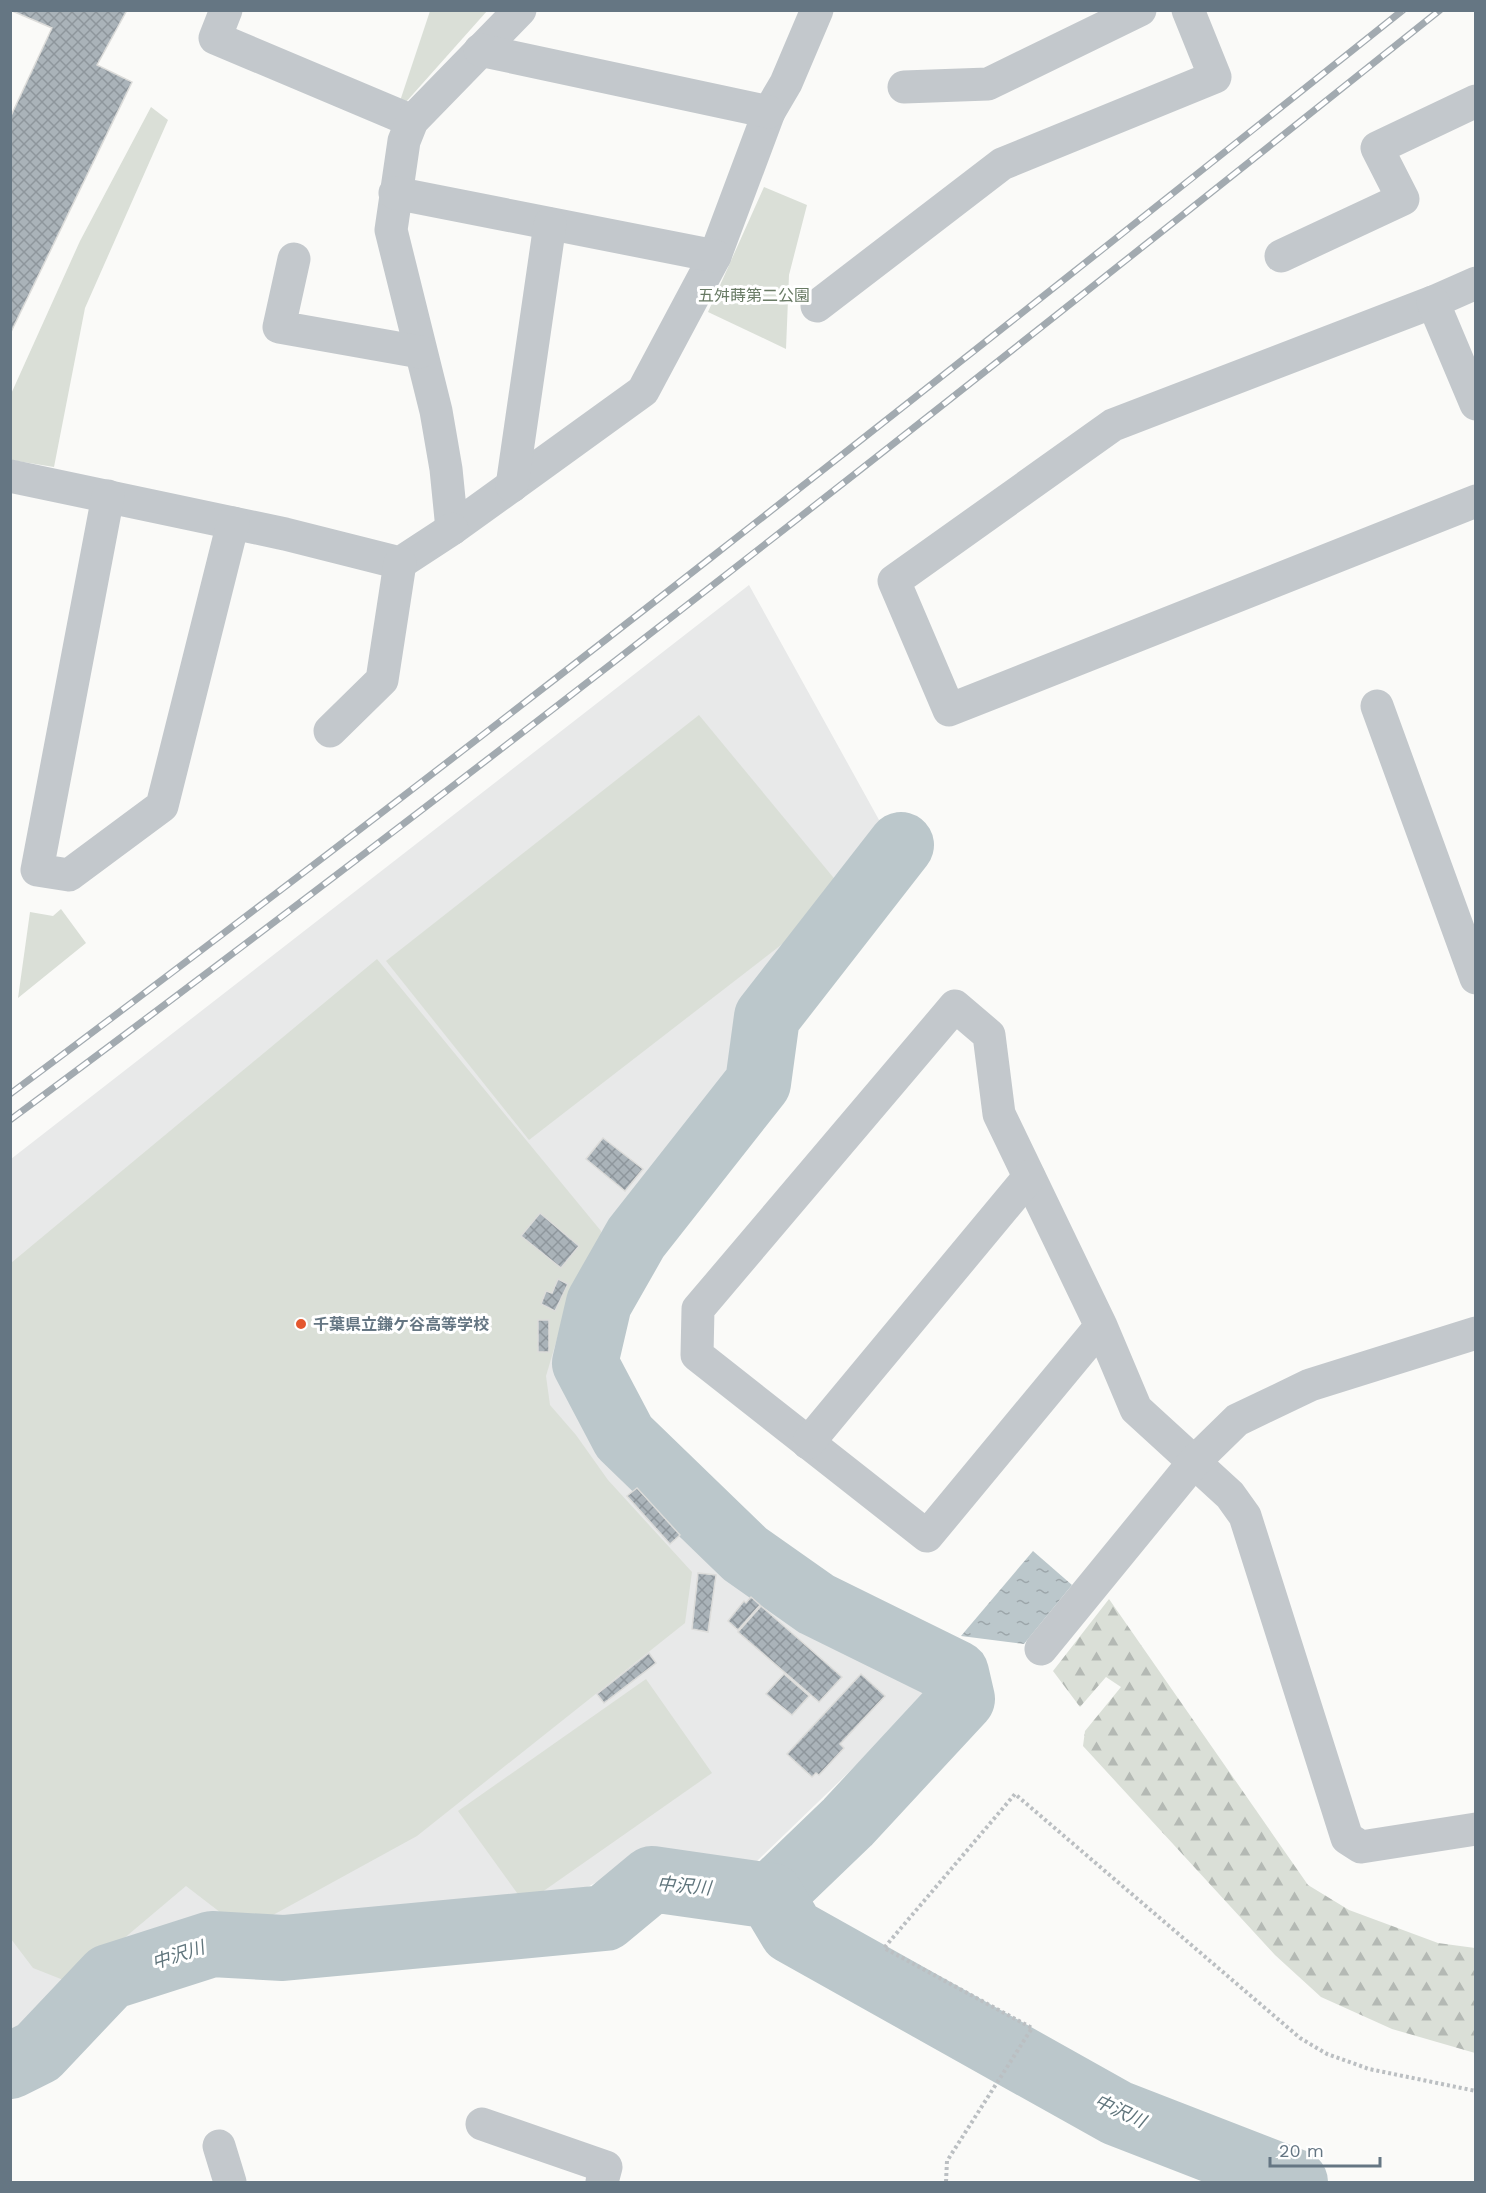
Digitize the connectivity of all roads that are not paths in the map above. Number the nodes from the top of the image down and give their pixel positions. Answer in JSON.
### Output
{"nodes":[{"id":1,"x":226,"y":10,"type":"edge"},
{"id":2,"x":520,"y":10,"type":"edge"},
{"id":3,"x":817,"y":10,"type":"edge"},
{"id":4,"x":1140,"y":10,"type":"edge"},
{"id":5,"x":1188,"y":10,"type":"edge"},
{"id":6,"x":480,"y":50,"type":"junction"},
{"id":7,"x":904,"y":87,"type":"dead end"},
{"id":8,"x":1476,"y":101,"type":"edge"},
{"id":9,"x":769,"y":112,"type":"junction"},
{"id":10,"x":412,"y":121,"type":"junction"},
{"id":11,"x":395,"y":193,"type":"junction"},
{"id":12,"x":550,"y":224,"type":"junction"},
{"id":13,"x":715,"y":256,"type":"junction"},
{"id":14,"x":1281,"y":256,"type":"dead end"},
{"id":15,"x":294,"y":259,"type":"dead end"},
{"id":16,"x":1476,"y":283,"type":"edge"},
{"id":17,"x":1433,"y":302,"type":"junction"},
{"id":18,"x":817,"y":306,"type":"dead end"},
{"id":19,"x":420,"y":352,"type":"junction"},
{"id":20,"x":1476,"y":404,"type":"edge"},
{"id":21,"x":10,"y":476,"type":"edge"},
{"id":22,"x":512,"y":486,"type":"junction"},
{"id":23,"x":108,"y":496,"type":"junction"},
{"id":24,"x":1476,"y":501,"type":"edge"},
{"id":25,"x":233,"y":523,"type":"junction"},
{"id":26,"x":452,"y":529,"type":"junction"},
{"id":27,"x":399,"y":563,"type":"junction"},
{"id":28,"x":1377,"y":706,"type":"dead end"},
{"id":29,"x":330,"y":731,"type":"dead end"},
{"id":30,"x":1476,"y":978,"type":"edge"},
{"id":31,"x":1029,"y":1177,"type":"junction"},
{"id":32,"x":1101,"y":1326,"type":"junction"},
{"id":33,"x":1476,"y":1333,"type":"edge"},
{"id":34,"x":808,"y":1443,"type":"junction"},
{"id":35,"x":1194,"y":1462,"type":"junction"},
{"id":36,"x":1041,"y":1649,"type":"dead end"},
{"id":37,"x":1476,"y":1829,"type":"edge"},
{"id":38,"x":482,"y":2124,"type":"dead end"},
{"id":39,"x":219,"y":2146,"type":"dead end"},
{"id":40,"x":230,"y":2182,"type":"edge"},
{"id":41,"x":602,"y":2182,"type":"edge"}],
"edges":[{"from":1,"to":10,"type":"street"},
{"from":2,"to":6,"type":"street"},
{"from":3,"to":9,"type":"street"},
{"from":4,"to":7,"type":"street"},
{"from":5,"to":18,"type":"street"},
{"from":6,"to":9,"type":"street"},
{"from":6,"to":10,"type":"street"},
{"from":8,"to":14,"type":"street"},
{"from":9,"to":13,"type":"street"},
{"from":10,"to":11,"type":"street"},
{"from":11,"to":12,"type":"street"},
{"from":11,"to":19,"type":"street"},
{"from":12,"to":13,"type":"street"},
{"from":12,"to":22,"type":"street"},
{"from":13,"to":22,"type":"street"},
{"from":15,"to":19,"type":"street"},
{"from":16,"to":17,"type":"street"},
{"from":17,"to":20,"type":"street"},
{"from":17,"to":24,"type":"street"},
{"from":19,"to":26,"type":"street"},
{"from":21,"to":23,"type":"street"},
{"from":22,"to":26,"type":"street"},
{"from":23,"to":25,"type":"street"},
{"from":23,"to":25,"type":"street"},
{"from":25,"to":27,"type":"street"},
{"from":26,"to":27,"type":"street"},
{"from":27,"to":29,"type":"street"},
{"from":28,"to":30,"type":"street"},
{"from":31,"to":32,"type":"street"},
{"from":31,"to":34,"type":"street"},
{"from":31,"to":34,"type":"street"},
{"from":32,"to":34,"type":"street"},
{"from":32,"to":35,"type":"street"},
{"from":33,"to":35,"type":"street"},
{"from":35,"to":36,"type":"street"},
{"from":35,"to":37,"type":"street"},
{"from":38,"to":41,"type":"street"},
{"from":39,"to":40,"type":"street"}]}
